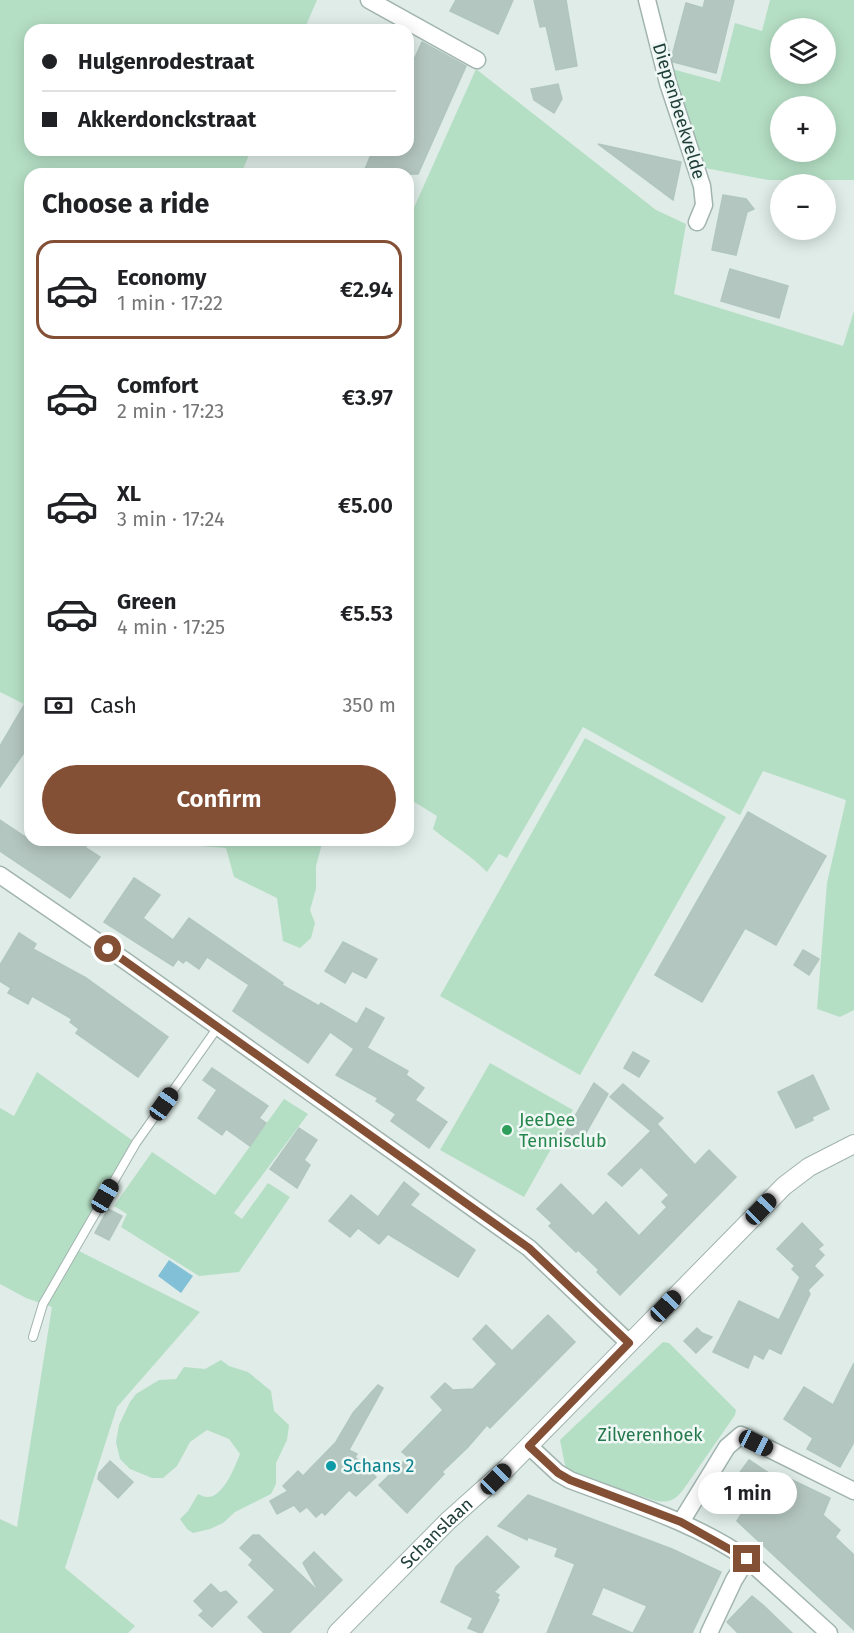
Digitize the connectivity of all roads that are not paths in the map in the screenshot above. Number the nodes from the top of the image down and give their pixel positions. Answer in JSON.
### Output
{"nodes":[{"id":1,"x":369,"y":0,"type":"edge"},
{"id":2,"x":647,"y":0,"type":"edge"},
{"id":3,"x":412,"y":24,"type":"edge"},
{"id":4,"x":414,"y":25,"type":"edge"},
{"id":5,"x":477,"y":60,"type":"dead end"},
{"id":6,"x":697,"y":222,"type":"dead end"},
{"id":7,"x":0,"y":875,"type":"edge"},
{"id":8,"x":218,"y":1027,"type":"junction"},
{"id":9,"x":854,"y":1144,"type":"edge"},
{"id":10,"x":33,"y":1337,"type":"dead end"},
{"id":11,"x":629,"y":1343,"type":"junction"},
{"id":12,"x":529,"y":1446,"type":"junction"},
{"id":13,"x":854,"y":1491,"type":"edge"},
{"id":14,"x":681,"y":1522,"type":"junction"},
{"id":15,"x":747,"y":1559,"type":"junction"},
{"id":16,"x":337,"y":1633,"type":"edge"},
{"id":17,"x":709,"y":1633,"type":"edge"},
{"id":18,"x":829,"y":1633,"type":"edge"}],
"edges":[{"from":1,"to":3,"type":"street"},
{"from":2,"to":6,"type":"street","name":"Diepenbeekvelde"},
{"from":4,"to":5,"type":"street"},
{"from":7,"to":8,"type":"street"},
{"from":8,"to":10,"type":"lane"},
{"from":8,"to":11,"type":"street"},
{"from":9,"to":11,"type":"street","name":"Schanslaan"},
{"from":11,"to":12,"type":"street","name":"Schanslaan"},
{"from":12,"to":14,"type":"street"},
{"from":12,"to":16,"type":"street","name":"Schanslaan"},
{"from":13,"to":14,"type":"street"},
{"from":14,"to":15,"type":"street"},
{"from":15,"to":17,"type":"street"},
{"from":15,"to":18,"type":"street"}]}
